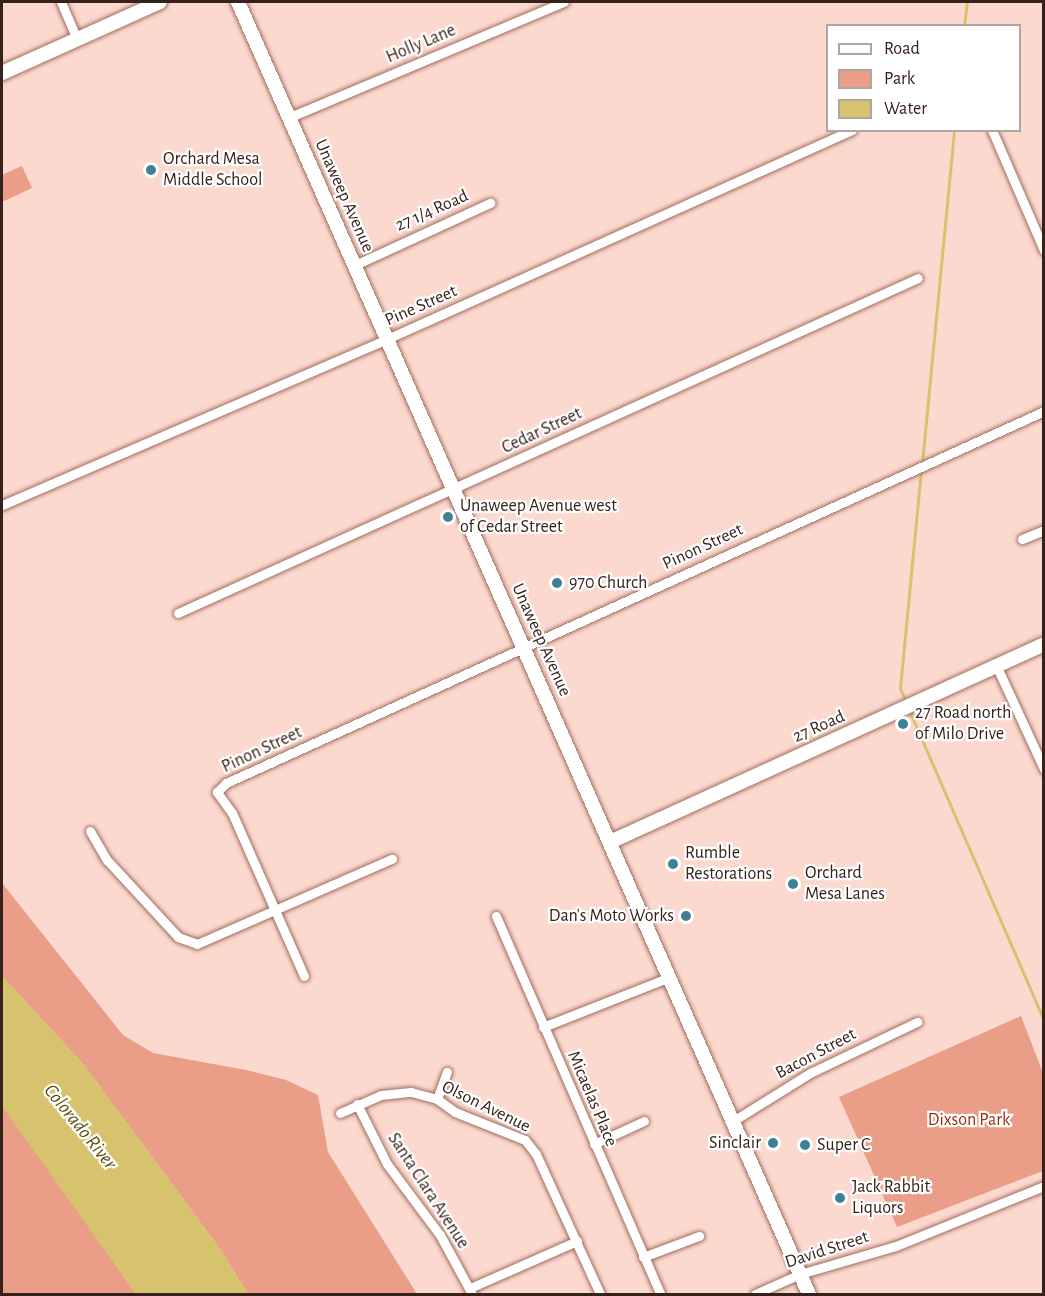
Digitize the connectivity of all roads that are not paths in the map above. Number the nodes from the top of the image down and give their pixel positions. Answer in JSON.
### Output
{"nodes":[{"id":1,"x":61,"y":2,"type":"edge"},
{"id":2,"x":160,"y":2,"type":"edge"},
{"id":3,"x":238,"y":2,"type":"edge"},
{"id":4,"x":564,"y":2,"type":"edge"},
{"id":5,"x":77,"y":39,"type":"junction"},
{"id":6,"x":2,"y":73,"type":"edge"},
{"id":7,"x":290,"y":117,"type":"junction"},
{"id":8,"x":848,"y":132,"type":"edge"},
{"id":9,"x":993,"y":132,"type":"edge"},
{"id":10,"x":490,"y":203,"type":"dead end"},
{"id":11,"x":1044,"y":250,"type":"edge"},
{"id":12,"x":355,"y":265,"type":"junction"},
{"id":13,"x":918,"y":278,"type":"dead end"},
{"id":14,"x":387,"y":339,"type":"junction"},
{"id":15,"x":1044,"y":411,"type":"edge"},
{"id":16,"x":454,"y":489,"type":"junction"},
{"id":17,"x":2,"y":505,"type":"edge"},
{"id":18,"x":1044,"y":530,"type":"edge"},
{"id":19,"x":1022,"y":539,"type":"dead end"},
{"id":20,"x":178,"y":613,"type":"dead end"},
{"id":21,"x":1044,"y":644,"type":"edge"},
{"id":22,"x":526,"y":648,"type":"junction"},
{"id":23,"x":996,"y":665,"type":"junction"},
{"id":24,"x":1044,"y":769,"type":"edge"},
{"id":25,"x":90,"y":831,"type":"dead end"},
{"id":26,"x":610,"y":842,"type":"junction"},
{"id":27,"x":392,"y":859,"type":"dead end"},
{"id":28,"x":276,"y":911,"type":"junction"},
{"id":29,"x":496,"y":916,"type":"dead end"},
{"id":30,"x":304,"y":976,"type":"dead end"},
{"id":31,"x":670,"y":977,"type":"junction"},
{"id":32,"x":917,"y":1022,"type":"dead end"},
{"id":33,"x":543,"y":1027,"type":"junction"},
{"id":34,"x":447,"y":1072,"type":"dead end"},
{"id":35,"x":437,"y":1099,"type":"junction"},
{"id":36,"x":357,"y":1104,"type":"junction"},
{"id":37,"x":340,"y":1113,"type":"dead end"},
{"id":38,"x":644,"y":1121,"type":"dead end"},
{"id":39,"x":733,"y":1121,"type":"junction"},
{"id":40,"x":594,"y":1144,"type":"junction"},
{"id":41,"x":1044,"y":1186,"type":"edge"},
{"id":42,"x":699,"y":1236,"type":"dead end"},
{"id":43,"x":577,"y":1241,"type":"junction"},
{"id":44,"x":643,"y":1257,"type":"junction"},
{"id":45,"x":800,"y":1274,"type":"junction"},
{"id":46,"x":471,"y":1292,"type":"edge"},
{"id":47,"x":600,"y":1294,"type":"edge"},
{"id":48,"x":660,"y":1294,"type":"edge"},
{"id":49,"x":755,"y":1294,"type":"edge"},
{"id":50,"x":809,"y":1294,"type":"edge"}],
"edges":[{"from":1,"to":5,"type":"street"},
{"from":2,"to":5,"type":"main road"},
{"from":3,"to":7,"type":"main road","name":"Unaweep Avenue"},
{"from":4,"to":7,"type":"street","name":"Holly Lane"},
{"from":5,"to":6,"type":"main road"},
{"from":7,"to":12,"type":"main road","name":"Unaweep Avenue"},
{"from":8,"to":14,"type":"street","name":"Pine Street"},
{"from":9,"to":11,"type":"street"},
{"from":10,"to":12,"type":"street","name":"27 1/4 Road"},
{"from":12,"to":14,"type":"main road","name":"Unaweep Avenue"},
{"from":13,"to":16,"type":"street","name":"Cedar Street"},
{"from":14,"to":16,"type":"main road","name":"Unaweep Avenue"},
{"from":14,"to":17,"type":"street","name":"Pine Street"},
{"from":15,"to":22,"type":"street","name":"Pinon Street"},
{"from":16,"to":20,"type":"street","name":"Cedar Street"},
{"from":16,"to":22,"type":"main road","name":"Unaweep Avenue"},
{"from":18,"to":19,"type":"street"},
{"from":21,"to":23,"type":"main road","name":"27 Road"},
{"from":22,"to":26,"type":"main road","name":"Unaweep Avenue"},
{"from":22,"to":28,"type":"street","name":"Pinon Street"},
{"from":23,"to":24,"type":"street"},
{"from":23,"to":26,"type":"main road","name":"27 Road"},
{"from":25,"to":28,"type":"street"},
{"from":26,"to":31,"type":"main road","name":"Unaweep Avenue"},
{"from":27,"to":28,"type":"street"},
{"from":28,"to":30,"type":"street"},
{"from":29,"to":33,"type":"street","name":"Micaelas Place"},
{"from":31,"to":33,"type":"street"},
{"from":31,"to":39,"type":"main road","name":"Unaweep Avenue"},
{"from":32,"to":39,"type":"street","name":"Bacon Street"},
{"from":33,"to":40,"type":"street","name":"Micaelas Place"},
{"from":34,"to":35,"type":"street"},
{"from":35,"to":36,"type":"street","name":"Olson Avenue"},
{"from":35,"to":43,"type":"street","name":"Olson Avenue"},
{"from":36,"to":37,"type":"street","name":"Olson Avenue"},
{"from":36,"to":46,"type":"street","name":"Santa Clara Avenue"},
{"from":38,"to":40,"type":"street"},
{"from":39,"to":45,"type":"main road","name":"Unaweep Avenue"},
{"from":40,"to":44,"type":"street","name":"Micaelas Place"},
{"from":41,"to":45,"type":"street","name":"David Street"},
{"from":42,"to":44,"type":"street"},
{"from":43,"to":46,"type":"street"},
{"from":43,"to":47,"type":"street","name":"Olson Avenue"},
{"from":44,"to":48,"type":"street","name":"Micaelas Place"},
{"from":45,"to":49,"type":"street","name":"David Street"},
{"from":45,"to":50,"type":"main road","name":"Unaweep Avenue"}]}
